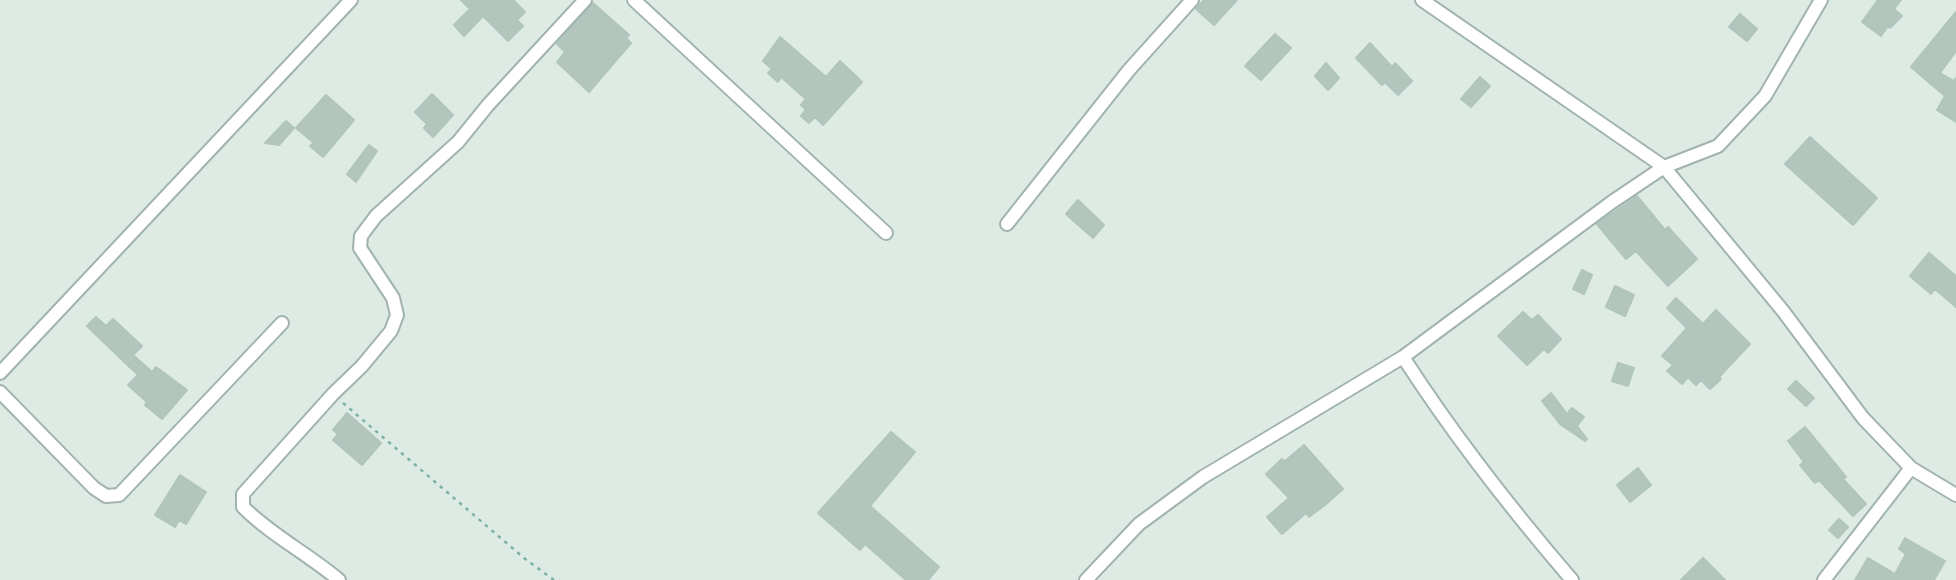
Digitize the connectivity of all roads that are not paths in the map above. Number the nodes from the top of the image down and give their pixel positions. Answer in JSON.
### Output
{"nodes":[{"id":1,"x":351,"y":0,"type":"edge"},
{"id":2,"x":585,"y":0,"type":"edge"},
{"id":3,"x":634,"y":0,"type":"edge"},
{"id":4,"x":1192,"y":0,"type":"edge"},
{"id":5,"x":1422,"y":0,"type":"edge"},
{"id":6,"x":1821,"y":0,"type":"edge"},
{"id":7,"x":1664,"y":167,"type":"junction"},
{"id":8,"x":1007,"y":224,"type":"dead end"},
{"id":9,"x":886,"y":233,"type":"dead end"},
{"id":10,"x":282,"y":323,"type":"dead end"},
{"id":11,"x":1404,"y":357,"type":"junction"},
{"id":12,"x":0,"y":373,"type":"edge"},
{"id":13,"x":0,"y":392,"type":"edge"},
{"id":14,"x":1911,"y":468,"type":"junction"},
{"id":15,"x":1956,"y":495,"type":"edge"},
{"id":16,"x":339,"y":580,"type":"edge"},
{"id":17,"x":1086,"y":580,"type":"edge"},
{"id":18,"x":1572,"y":580,"type":"edge"},
{"id":19,"x":1824,"y":580,"type":"edge"}],
"edges":[{"from":1,"to":12,"type":"street"},
{"from":2,"to":16,"type":"street"},
{"from":3,"to":9,"type":"street"},
{"from":4,"to":8,"type":"street"},
{"from":5,"to":7,"type":"street"},
{"from":6,"to":7,"type":"street"},
{"from":7,"to":11,"type":"street"},
{"from":7,"to":14,"type":"street"},
{"from":10,"to":13,"type":"street"},
{"from":11,"to":17,"type":"street"},
{"from":11,"to":18,"type":"street"},
{"from":14,"to":15,"type":"street"},
{"from":14,"to":19,"type":"street"}]}
